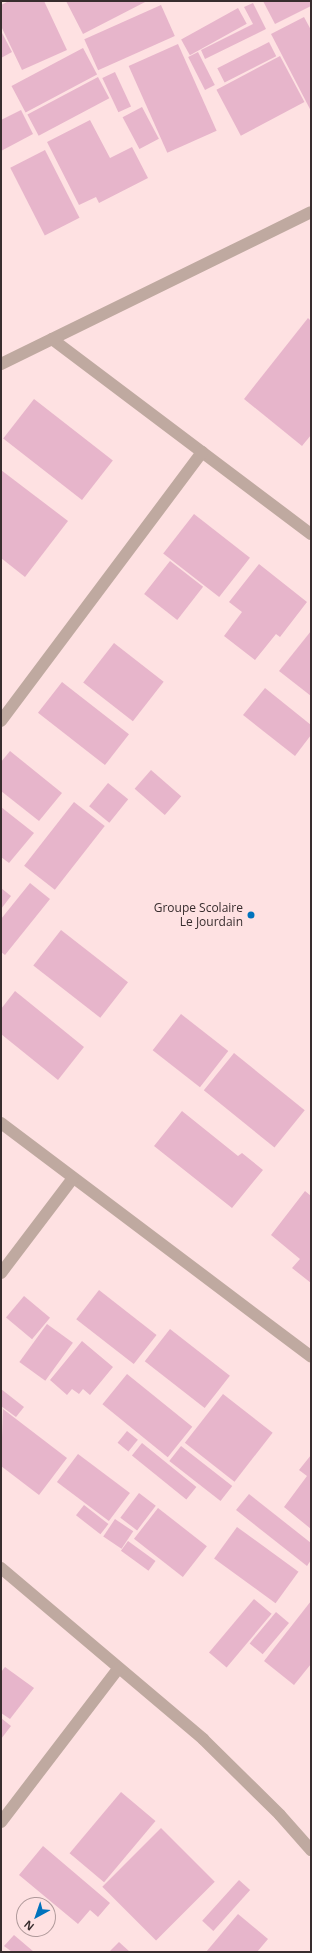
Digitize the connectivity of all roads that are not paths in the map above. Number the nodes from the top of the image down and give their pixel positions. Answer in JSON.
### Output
{"nodes":[{"id":1,"x":311,"y":212,"type":"edge"},
{"id":2,"x":52,"y":340,"type":"junction"},
{"id":3,"x":1,"y":364,"type":"edge"},
{"id":4,"x":202,"y":452,"type":"junction"},
{"id":5,"x":311,"y":534,"type":"edge"},
{"id":6,"x":1,"y":721,"type":"edge"},
{"id":7,"x":1,"y":1123,"type":"edge"},
{"id":8,"x":73,"y":1178,"type":"junction"},
{"id":9,"x":1,"y":1273,"type":"edge"},
{"id":10,"x":311,"y":1357,"type":"edge"},
{"id":11,"x":1,"y":1568,"type":"edge"},
{"id":12,"x":118,"y":1669,"type":"junction"},
{"id":13,"x":1,"y":1822,"type":"edge"},
{"id":14,"x":311,"y":1850,"type":"edge"}],
"edges":[{"from":1,"to":2,"type":"street"},
{"from":2,"to":3,"type":"street"},
{"from":2,"to":4,"type":"street"},
{"from":4,"to":5,"type":"street"},
{"from":4,"to":6,"type":"street"},
{"from":7,"to":8,"type":"street"},
{"from":8,"to":9,"type":"street"},
{"from":8,"to":10,"type":"street"},
{"from":11,"to":12,"type":"street"},
{"from":12,"to":13,"type":"street"},
{"from":12,"to":14,"type":"street"}]}
